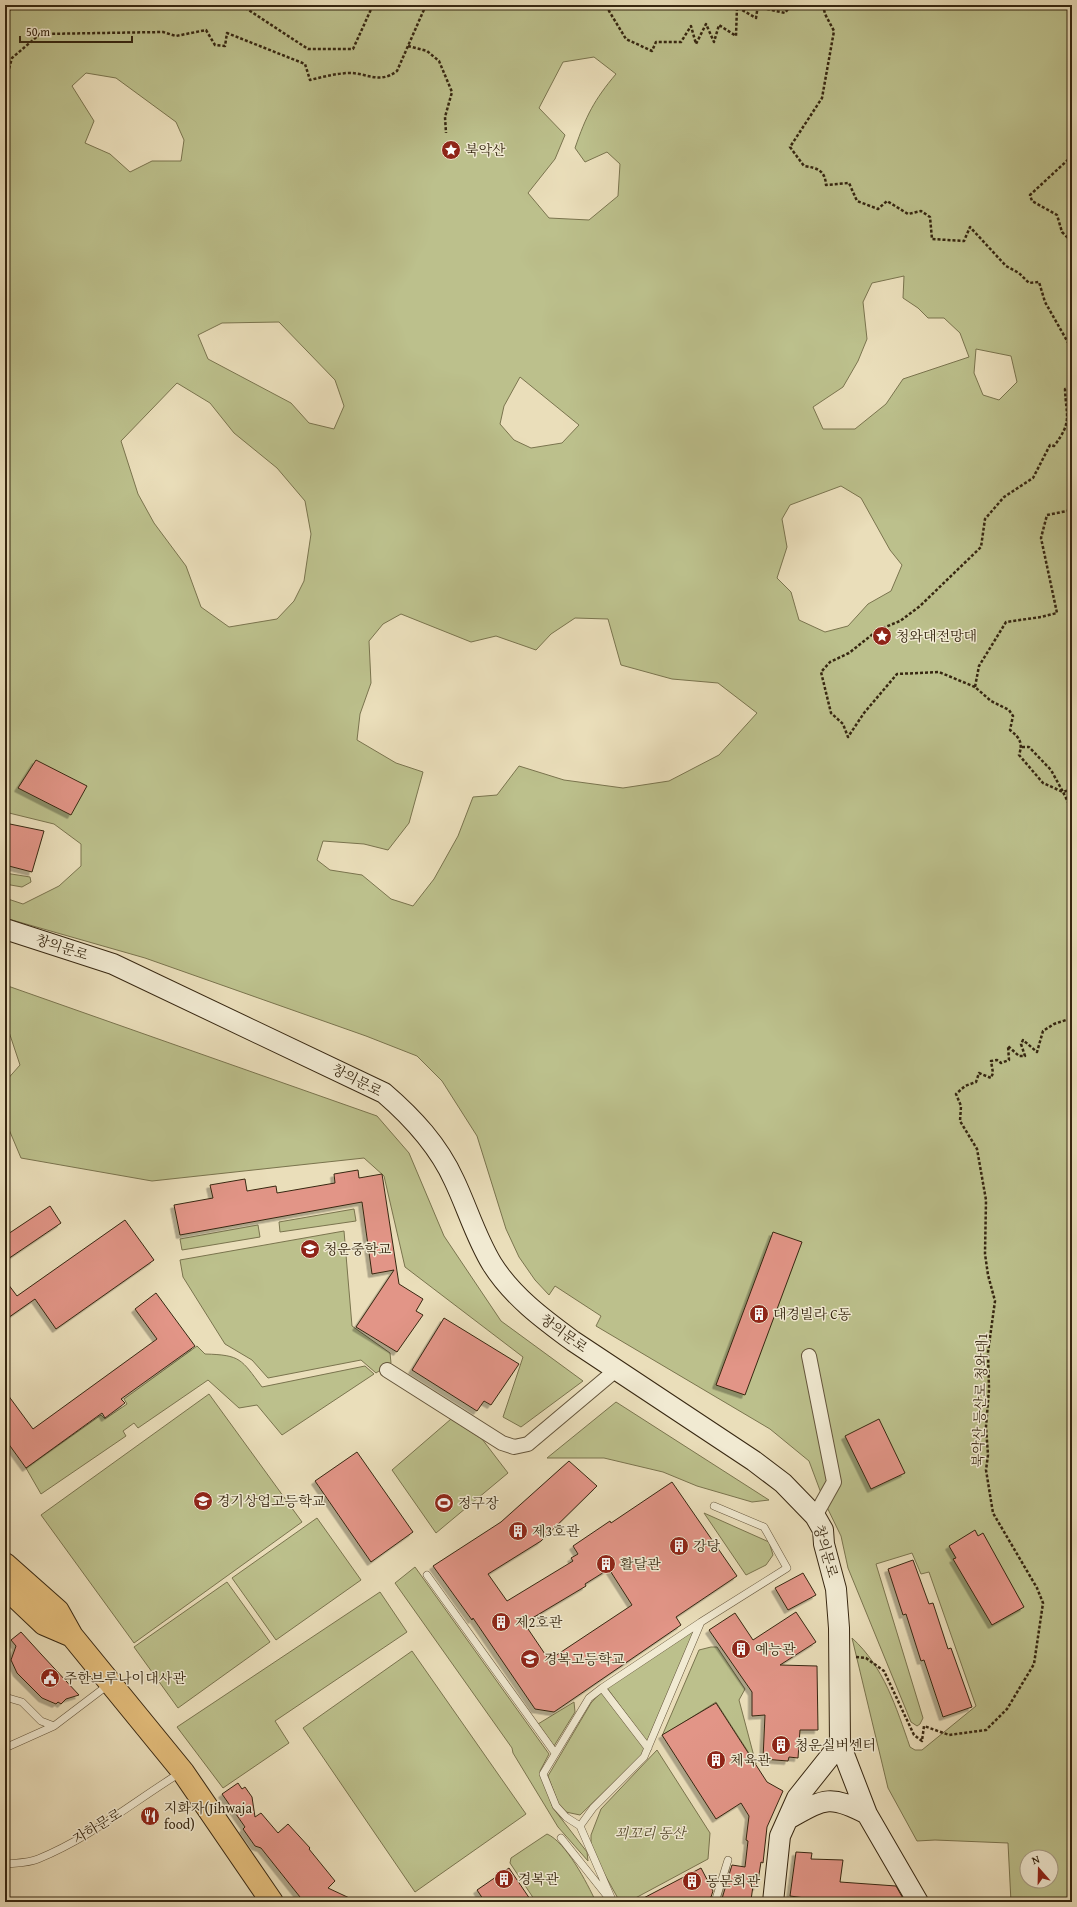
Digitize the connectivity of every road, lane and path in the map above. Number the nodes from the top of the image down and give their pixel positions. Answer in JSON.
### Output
{"nodes":[{"id":1,"x":13,"y":5,"type":"edge"},
{"id":2,"x":241,"y":5,"type":"edge"},
{"id":3,"x":373,"y":5,"type":"edge"},
{"id":4,"x":426,"y":5,"type":"edge"},
{"id":5,"x":609,"y":5,"type":"edge"},
{"id":6,"x":758,"y":5,"type":"edge"},
{"id":7,"x":764,"y":5,"type":"edge"},
{"id":8,"x":791,"y":5,"type":"edge"},
{"id":9,"x":823,"y":5,"type":"edge"},
{"id":10,"x":5,"y":16,"type":"edge"},
{"id":11,"x":408,"y":46,"type":"junction"},
{"id":12,"x":5,"y":83,"type":"edge"},
{"id":13,"x":446,"y":133,"type":"dead end"},
{"id":14,"x":1072,"y":156,"type":"edge"},
{"id":15,"x":1072,"y":242,"type":"edge"},
{"id":16,"x":1072,"y":335,"type":"edge"},
{"id":17,"x":1071,"y":347,"type":"edge"},
{"id":18,"x":1072,"y":388,"type":"edge"},
{"id":19,"x":1072,"y":510,"type":"edge"},
{"id":20,"x":975,"y":687,"type":"junction"},
{"id":21,"x":1022,"y":746,"type":"junction"},
{"id":22,"x":1072,"y":789,"type":"edge"},
{"id":23,"x":1063,"y":792,"type":"junction"},
{"id":24,"x":1072,"y":810,"type":"edge"},
{"id":25,"x":5,"y":929,"type":"edge"},
{"id":26,"x":1072,"y":1018,"type":"edge"},
{"id":27,"x":809,"y":1356,"type":"dead end"},
{"id":28,"x":388,"y":1370,"type":"dead end"},
{"id":29,"x":616,"y":1370,"type":"junction"},
{"id":30,"x":714,"y":1506,"type":"dead end"},
{"id":31,"x":815,"y":1516,"type":"junction"},
{"id":32,"x":5,"y":1564,"type":"edge"},
{"id":33,"x":427,"y":1575,"type":"dead end"},
{"id":34,"x":5,"y":1587,"type":"edge"},
{"id":35,"x":701,"y":1622,"type":"junction"},
{"id":36,"x":72,"y":1636,"type":"junction"},
{"id":37,"x":839,"y":1657,"type":"junction"},
{"id":38,"x":110,"y":1684,"type":"junction"},
{"id":39,"x":602,"y":1688,"type":"junction"},
{"id":40,"x":5,"y":1697,"type":"edge"},
{"id":41,"x":54,"y":1726,"type":"junction"},
{"id":42,"x":840,"y":1744,"type":"junction"},
{"id":43,"x":5,"y":1748,"type":"edge"},
{"id":44,"x":648,"y":1748,"type":"junction"},
{"id":45,"x":556,"y":1753,"type":"junction"},
{"id":46,"x":183,"y":1772,"type":"junction"},
{"id":47,"x":867,"y":1814,"type":"junction"},
{"id":48,"x":788,"y":1820,"type":"junction"},
{"id":49,"x":580,"y":1826,"type":"junction"},
{"id":50,"x":561,"y":1838,"type":"dead end"},
{"id":51,"x":728,"y":1860,"type":"dead end"},
{"id":52,"x":5,"y":1864,"type":"edge"},
{"id":53,"x":272,"y":1902,"type":"edge"},
{"id":54,"x":612,"y":1902,"type":"edge"},
{"id":55,"x":715,"y":1902,"type":"edge"},
{"id":56,"x":774,"y":1902,"type":"edge"},
{"id":57,"x":918,"y":1902,"type":"edge"}],
"edges":[{"from":1,"to":10,"type":"path"},
{"from":2,"to":3,"type":"path"},
{"from":4,"to":11,"type":"path"},
{"from":5,"to":6,"type":"path"},
{"from":7,"to":8,"type":"path"},
{"from":9,"to":17,"type":"path"},
{"from":11,"to":12,"type":"path"},
{"from":11,"to":13,"type":"path"},
{"from":14,"to":15,"type":"path"},
{"from":16,"to":17,"type":"path"},
{"from":18,"to":20,"type":"path"},
{"from":19,"to":20,"type":"path"},
{"from":20,"to":21,"type":"path"},
{"from":21,"to":23,"type":"path"},
{"from":21,"to":23,"type":"path"},
{"from":22,"to":23,"type":"path"},
{"from":23,"to":24,"type":"path"},
{"from":25,"to":29,"type":"street","name":"창의문로"},
{"from":26,"to":37,"type":"path","name":"북악산 등산로 청와대1"},
{"from":27,"to":31,"type":"street"},
{"from":28,"to":29,"type":"street"},
{"from":29,"to":31,"type":"street","name":"창의문로"},
{"from":30,"to":35,"type":"lane"},
{"from":31,"to":37,"type":"street","name":"창의문로"},
{"from":32,"to":36,"type":"main road"},
{"from":33,"to":45,"type":"lane"},
{"from":34,"to":36,"type":"main road"},
{"from":35,"to":39,"type":"lane"},
{"from":35,"to":44,"type":"lane"},
{"from":36,"to":38,"type":"main road"},
{"from":37,"to":42,"type":"street","name":"창의문로"},
{"from":38,"to":41,"type":"lane"},
{"from":38,"to":46,"type":"main road"},
{"from":39,"to":44,"type":"lane"},
{"from":39,"to":45,"type":"lane"},
{"from":40,"to":41,"type":"lane"},
{"from":41,"to":43,"type":"lane"},
{"from":42,"to":47,"type":"street","name":"창의문로"},
{"from":42,"to":48,"type":"street"},
{"from":44,"to":49,"type":"lane"},
{"from":45,"to":49,"type":"lane"},
{"from":46,"to":52,"type":"lane","name":"자하문로"},
{"from":46,"to":53,"type":"main road"},
{"from":47,"to":48,"type":"street"},
{"from":47,"to":57,"type":"street","name":"창의문로"},
{"from":48,"to":56,"type":"street"},
{"from":49,"to":54,"type":"lane"},
{"from":50,"to":54,"type":"lane"},
{"from":51,"to":55,"type":"lane"}]}
